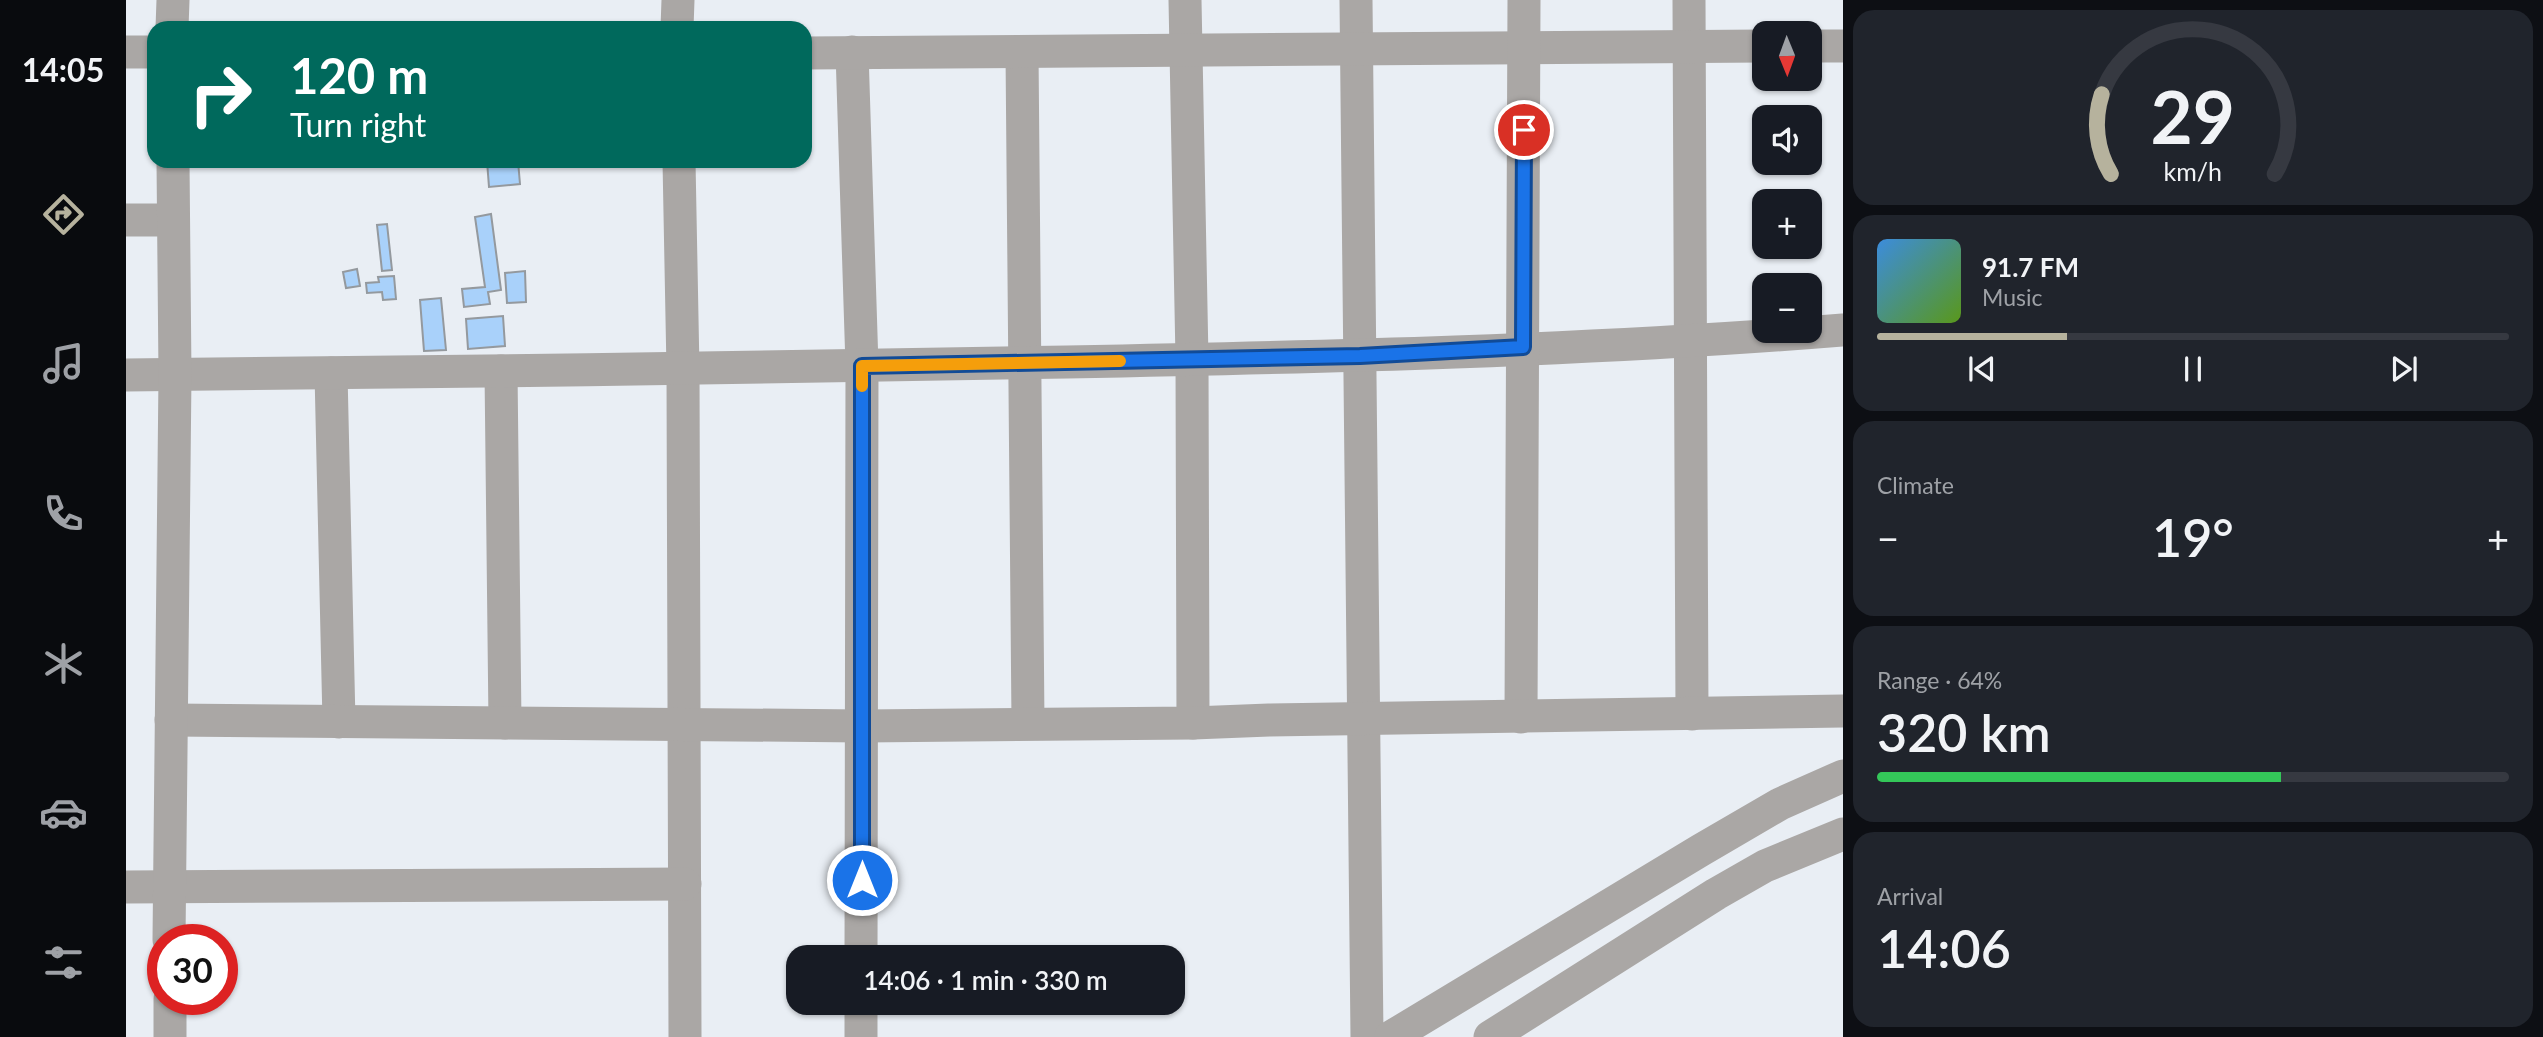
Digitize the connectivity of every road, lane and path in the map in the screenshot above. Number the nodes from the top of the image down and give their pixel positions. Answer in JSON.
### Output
{"nodes":[{"id":1,"x":173,"y":0,"type":"edge"},
{"id":2,"x":678,"y":0,"type":"edge"},
{"id":3,"x":1185,"y":0,"type":"edge"},
{"id":4,"x":1356,"y":0,"type":"edge"},
{"id":5,"x":1524,"y":0,"type":"edge"},
{"id":6,"x":1689,"y":0,"type":"edge"},
{"id":7,"x":172,"y":21,"type":"edge"},
{"id":8,"x":677,"y":21,"type":"edge"},
{"id":9,"x":1752,"y":46,"type":"edge"},
{"id":10,"x":1822,"y":46,"type":"edge"},
{"id":11,"x":1843,"y":46,"type":"edge"},
{"id":12,"x":1689,"y":47,"type":"junction"},
{"id":13,"x":1524,"y":48,"type":"junction"},
{"id":14,"x":1357,"y":50,"type":"junction"},
{"id":15,"x":1184,"y":51,"type":"junction"},
{"id":16,"x":126,"y":52,"type":"edge"},
{"id":17,"x":147,"y":52,"type":"edge"},
{"id":18,"x":852,"y":52,"type":"junction"},
{"id":19,"x":1022,"y":52,"type":"junction"},
{"id":20,"x":812,"y":53,"type":"edge"},
{"id":21,"x":173,"y":168,"type":"edge"},
{"id":22,"x":679,"y":168,"type":"edge"},
{"id":23,"x":126,"y":220,"type":"edge"},
{"id":24,"x":173,"y":220,"type":"junction"},
{"id":25,"x":1843,"y":330,"type":"edge"},
{"id":26,"x":1690,"y":342,"type":"junction"},
{"id":27,"x":1523,"y":347,"type":"junction"},
{"id":28,"x":1360,"y":356,"type":"junction"},
{"id":29,"x":1192,"y":359,"type":"junction"},
{"id":30,"x":1026,"y":363,"type":"junction"},
{"id":31,"x":862,"y":366,"type":"junction"},
{"id":32,"x":683,"y":370,"type":"junction"},
{"id":33,"x":501,"y":371,"type":"junction"},
{"id":34,"x":331,"y":373,"type":"junction"},
{"id":35,"x":126,"y":375,"type":"edge"},
{"id":36,"x":175,"y":375,"type":"junction"},
{"id":37,"x":1843,"y":711,"type":"edge"},
{"id":38,"x":1692,"y":714,"type":"junction"},
{"id":39,"x":1521,"y":717,"type":"junction"},
{"id":40,"x":1364,"y":719,"type":"junction"},
{"id":41,"x":171,"y":720,"type":"junction"},
{"id":42,"x":340,"y":722,"type":"junction"},
{"id":43,"x":505,"y":723,"type":"junction"},
{"id":44,"x":1028,"y":723,"type":"junction"},
{"id":45,"x":1193,"y":723,"type":"junction"},
{"id":46,"x":685,"y":726,"type":"junction"},
{"id":47,"x":863,"y":726,"type":"junction"},
{"id":48,"x":1843,"y":776,"type":"edge"},
{"id":49,"x":1843,"y":834,"type":"edge"},
{"id":50,"x":685,"y":884,"type":"junction"},
{"id":51,"x":169,"y":886,"type":"junction"},
{"id":52,"x":126,"y":887,"type":"edge"},
{"id":53,"x":169,"y":924,"type":"edge"},
{"id":54,"x":861,"y":945,"type":"edge"},
{"id":55,"x":170,"y":1015,"type":"edge"},
{"id":56,"x":861,"y":1015,"type":"edge"},
{"id":57,"x":170,"y":1037,"type":"edge"},
{"id":58,"x":685,"y":1037,"type":"edge"},
{"id":59,"x":861,"y":1037,"type":"edge"},
{"id":60,"x":1367,"y":1037,"type":"edge"},
{"id":61,"x":1391,"y":1037,"type":"edge"},
{"id":62,"x":1490,"y":1037,"type":"edge"}],
"edges":[{"from":1,"to":7,"type":"street"},
{"from":2,"to":8,"type":"street"},
{"from":3,"to":15,"type":"street"},
{"from":4,"to":14,"type":"street"},
{"from":5,"to":13,"type":"street"},
{"from":6,"to":12,"type":"street"},
{"from":9,"to":12,"type":"street"},
{"from":10,"to":11,"type":"street"},
{"from":12,"to":13,"type":"street"},
{"from":12,"to":26,"type":"street"},
{"from":13,"to":14,"type":"street"},
{"from":13,"to":27,"type":"street"},
{"from":14,"to":15,"type":"street"},
{"from":14,"to":28,"type":"street"},
{"from":15,"to":19,"type":"street"},
{"from":15,"to":29,"type":"street"},
{"from":16,"to":17,"type":"street"},
{"from":18,"to":19,"type":"street"},
{"from":18,"to":20,"type":"street"},
{"from":18,"to":31,"type":"street"},
{"from":19,"to":30,"type":"street"},
{"from":21,"to":24,"type":"street"},
{"from":22,"to":32,"type":"street"},
{"from":23,"to":24,"type":"street"},
{"from":24,"to":36,"type":"street"},
{"from":25,"to":26,"type":"street"},
{"from":26,"to":27,"type":"street"},
{"from":26,"to":38,"type":"street"},
{"from":27,"to":28,"type":"street"},
{"from":27,"to":39,"type":"street"},
{"from":28,"to":29,"type":"street"},
{"from":28,"to":40,"type":"street"},
{"from":29,"to":30,"type":"street"},
{"from":29,"to":45,"type":"street"},
{"from":30,"to":31,"type":"street"},
{"from":30,"to":44,"type":"street"},
{"from":31,"to":32,"type":"street"},
{"from":31,"to":47,"type":"street"},
{"from":32,"to":33,"type":"street"},
{"from":32,"to":46,"type":"street"},
{"from":33,"to":34,"type":"street"},
{"from":33,"to":43,"type":"street"},
{"from":34,"to":36,"type":"street"},
{"from":34,"to":42,"type":"street"},
{"from":35,"to":36,"type":"street"},
{"from":36,"to":41,"type":"street"},
{"from":37,"to":38,"type":"street"},
{"from":38,"to":39,"type":"street"},
{"from":39,"to":40,"type":"street"},
{"from":40,"to":45,"type":"street"},
{"from":40,"to":60,"type":"street"},
{"from":41,"to":42,"type":"street"},
{"from":41,"to":51,"type":"street"},
{"from":42,"to":43,"type":"street"},
{"from":43,"to":46,"type":"street"},
{"from":44,"to":45,"type":"street"},
{"from":44,"to":47,"type":"street"},
{"from":46,"to":47,"type":"street"},
{"from":46,"to":50,"type":"street"},
{"from":47,"to":54,"type":"street"},
{"from":48,"to":61,"type":"street"},
{"from":49,"to":62,"type":"street"},
{"from":50,"to":51,"type":"street"},
{"from":50,"to":58,"type":"street"},
{"from":51,"to":52,"type":"street"},
{"from":51,"to":53,"type":"street"},
{"from":55,"to":57,"type":"street"},
{"from":56,"to":59,"type":"street"}]}
